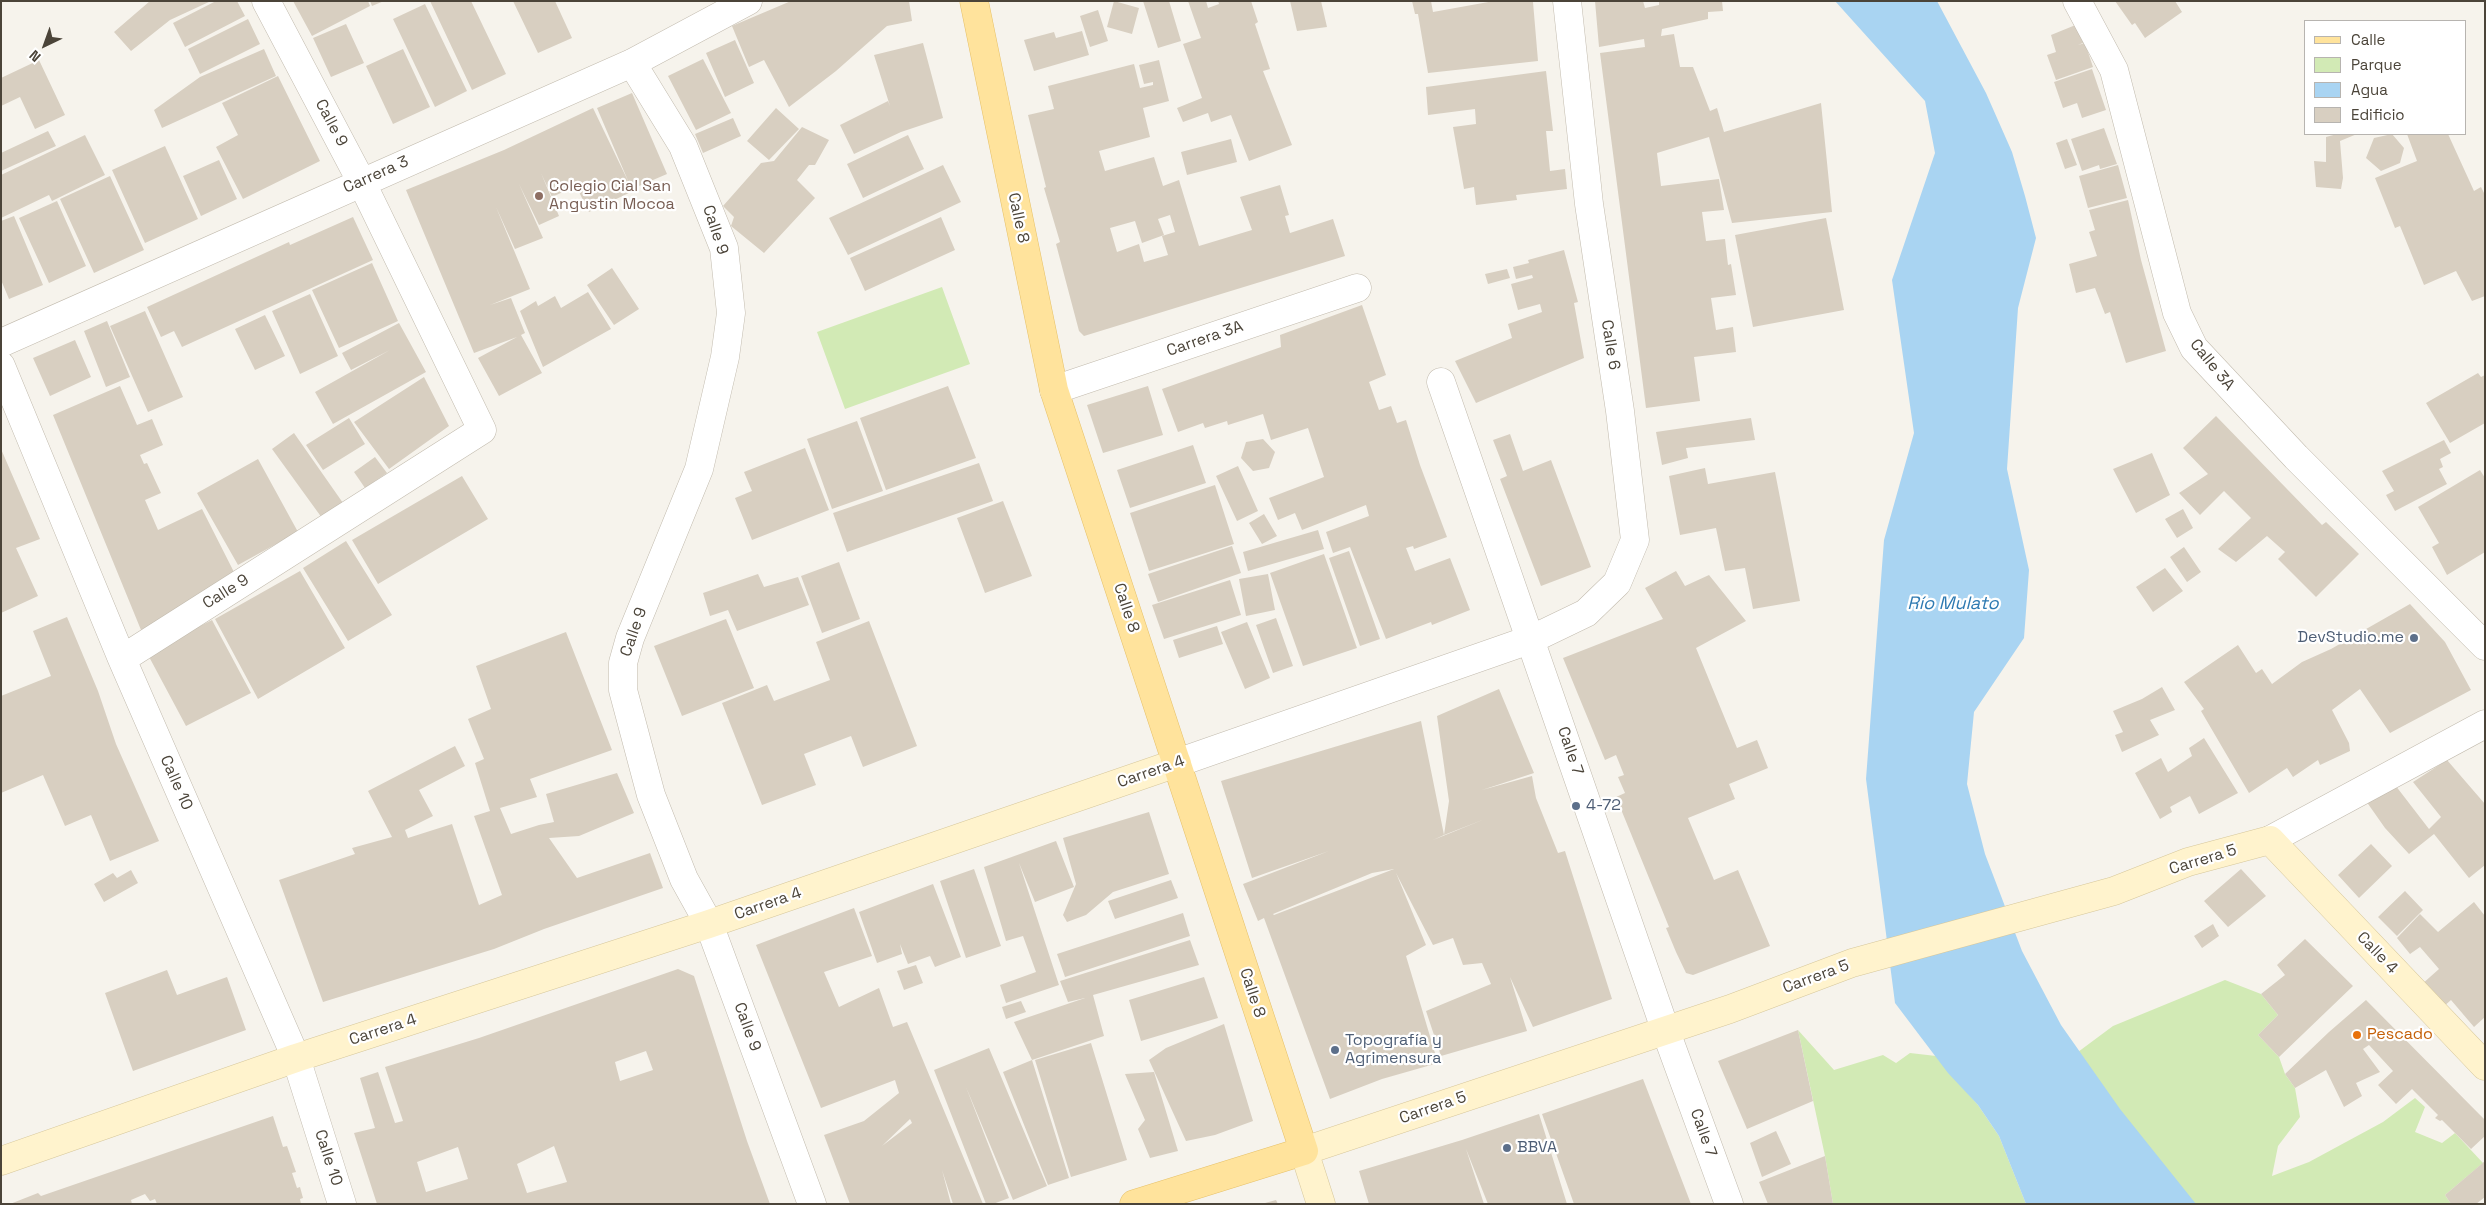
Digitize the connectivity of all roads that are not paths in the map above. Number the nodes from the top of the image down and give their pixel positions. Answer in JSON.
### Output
{"nodes":[{"id":1,"x":266,"y":1,"type":"edge"},
{"id":2,"x":748,"y":1,"type":"edge"},
{"id":3,"x":974,"y":1,"type":"edge"},
{"id":4,"x":1567,"y":1,"type":"edge"},
{"id":5,"x":2077,"y":1,"type":"edge"},
{"id":6,"x":632,"y":62,"type":"junction"},
{"id":7,"x":361,"y":181,"type":"junction"},
{"id":8,"x":1357,"y":288,"type":"dead end"},
{"id":9,"x":1,"y":343,"type":"edge"},
{"id":10,"x":1,"y":366,"type":"edge"},
{"id":11,"x":1441,"y":382,"type":"dead end"},
{"id":12,"x":1054,"y":390,"type":"junction"},
{"id":13,"x":1532,"y":639,"type":"junction"},
{"id":14,"x":2485,"y":646,"type":"edge"},
{"id":15,"x":122,"y":659,"type":"junction"},
{"id":16,"x":2485,"y":724,"type":"edge"},
{"id":17,"x":1177,"y":763,"type":"junction"},
{"id":18,"x":2270,"y":840,"type":"junction"},
{"id":19,"x":709,"y":924,"type":"junction"},
{"id":20,"x":1665,"y":1029,"type":"junction"},
{"id":21,"x":296,"y":1058,"type":"junction"},
{"id":22,"x":2485,"y":1066,"type":"edge"},
{"id":23,"x":1304,"y":1151,"type":"junction"},
{"id":24,"x":1,"y":1161,"type":"edge"},
{"id":25,"x":342,"y":1204,"type":"edge"},
{"id":26,"x":812,"y":1204,"type":"edge"},
{"id":27,"x":1134,"y":1204,"type":"edge"},
{"id":28,"x":1321,"y":1204,"type":"edge"},
{"id":29,"x":1729,"y":1204,"type":"edge"}],
"edges":[{"from":1,"to":7,"type":"street","name":"Calle 9"},
{"from":2,"to":6,"type":"street","name":"Carrera 3"},
{"from":3,"to":12,"type":"main road","name":"Calle 8"},
{"from":4,"to":13,"type":"street","name":"Calle 6"},
{"from":5,"to":14,"type":"street","name":"Calle 3A"},
{"from":6,"to":7,"type":"street","name":"Carrera 3"},
{"from":6,"to":19,"type":"street","name":"Calle 9"},
{"from":7,"to":9,"type":"street","name":"Carrera 3"},
{"from":7,"to":15,"type":"street","name":"Calle 9"},
{"from":8,"to":12,"type":"street","name":"Carrera 3A"},
{"from":10,"to":15,"type":"street","name":"Calle 10"},
{"from":11,"to":13,"type":"street","name":"Calle 7"},
{"from":12,"to":17,"type":"main road","name":"Calle 8"},
{"from":13,"to":17,"type":"street","name":"Carrera 4"},
{"from":13,"to":20,"type":"street","name":"Calle 7"},
{"from":15,"to":21,"type":"street","name":"Calle 10"},
{"from":16,"to":18,"type":"street","name":"Carrera 5"},
{"from":17,"to":19,"type":"main road","name":"Carrera 4"},
{"from":17,"to":23,"type":"main road","name":"Calle 8"},
{"from":18,"to":20,"type":"main road","name":"Carrera 5"},
{"from":18,"to":22,"type":"main road","name":"Calle 4"},
{"from":19,"to":21,"type":"main road","name":"Carrera 4"},
{"from":19,"to":26,"type":"street","name":"Calle 9"},
{"from":20,"to":23,"type":"main road","name":"Carrera 5"},
{"from":20,"to":29,"type":"street","name":"Calle 7"},
{"from":21,"to":24,"type":"main road","name":"Carrera 4"},
{"from":21,"to":25,"type":"street","name":"Calle 10"},
{"from":23,"to":27,"type":"main road","name":"Carrera 5"},
{"from":23,"to":28,"type":"main road","name":"Calle 8"}]}
